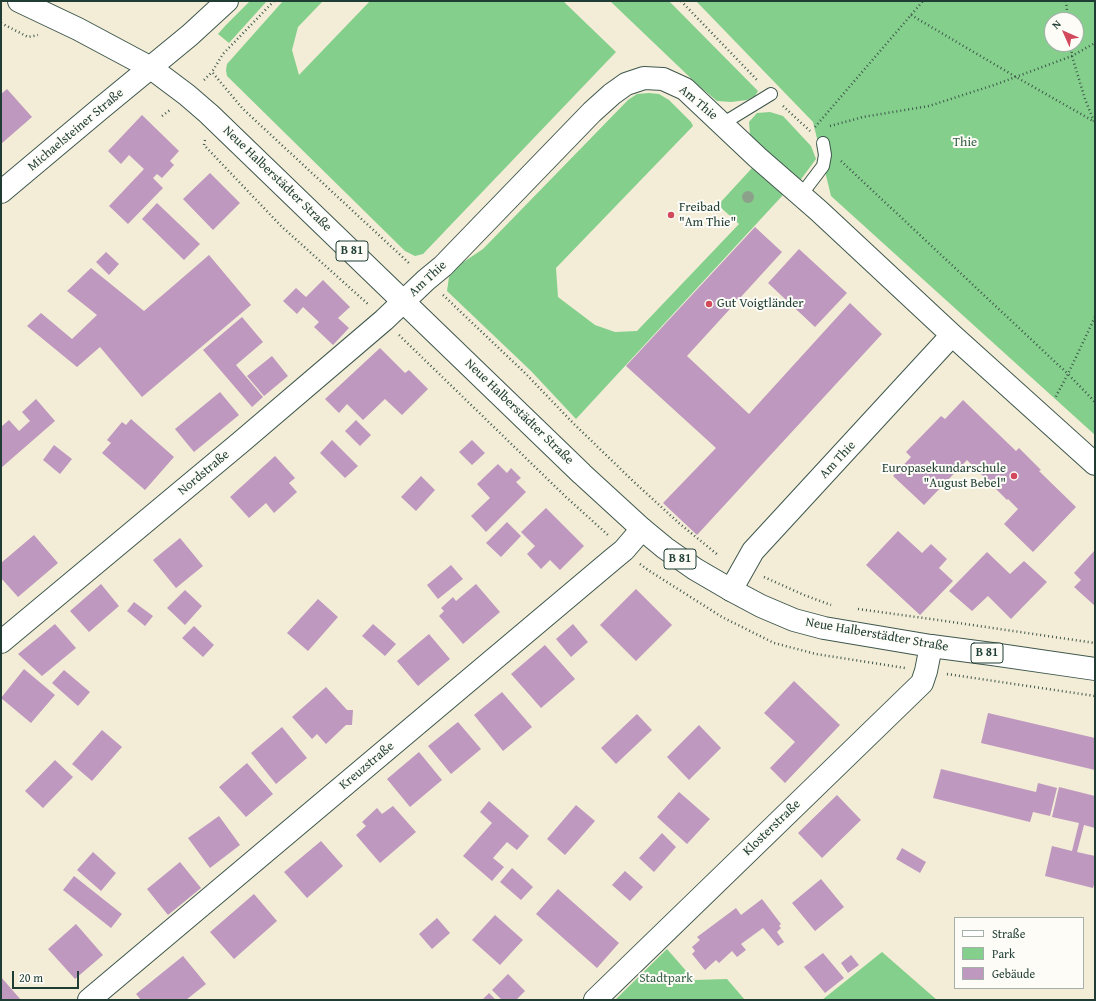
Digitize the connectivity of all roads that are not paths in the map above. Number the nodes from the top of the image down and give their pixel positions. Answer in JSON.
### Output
{"nodes":[{"id":1,"x":18,"y":1,"type":"edge"},
{"id":2,"x":227,"y":1,"type":"edge"},
{"id":3,"x":151,"y":68,"type":"junction"},
{"id":4,"x":771,"y":94,"type":"road end"},
{"id":5,"x":722,"y":124,"type":"junction"},
{"id":6,"x":823,"y":143,"type":"road end"},
{"id":7,"x":1,"y":192,"type":"edge"},
{"id":8,"x":801,"y":196,"type":"junction"},
{"id":9,"x":404,"y":302,"type":"junction"},
{"id":10,"x":952,"y":335,"type":"junction"},
{"id":11,"x":1095,"y":464,"type":"edge"},
{"id":12,"x":642,"y":529,"type":"junction"},
{"id":13,"x":731,"y":590,"type":"junction"},
{"id":14,"x":1,"y":642,"type":"edge"},
{"id":15,"x":931,"y":646,"type":"junction"},
{"id":16,"x":1095,"y":669,"type":"edge"},
{"id":17,"x":90,"y":1000,"type":"edge"},
{"id":18,"x":595,"y":1000,"type":"edge"}],
"edges":[{"from":1,"to":3,"type":"street","name":"Neue Halberstädter Straße","number":"B 81"},
{"from":2,"to":3,"type":"street","name":"Michaelsteiner Straße"},
{"from":3,"to":7,"type":"street","name":"Michaelsteiner Straße"},
{"from":3,"to":9,"type":"street","name":"Neue Halberstädter Straße","number":"B 81"},
{"from":4,"to":5,"type":"lane"},
{"from":5,"to":8,"type":"street","name":"Am Thie"},
{"from":5,"to":9,"type":"street","name":"Am Thie"},
{"from":6,"to":8,"type":"lane"},
{"from":8,"to":10,"type":"street","name":"Am Thie"},
{"from":9,"to":12,"type":"street","name":"Neue Halberstädter Straße","number":"B 81"},
{"from":9,"to":14,"type":"street","name":"Nordstraße"},
{"from":10,"to":11,"type":"street","name":"Am Thie"},
{"from":10,"to":13,"type":"street","name":"Am Thie"},
{"from":12,"to":13,"type":"street","name":"Neue Halberstädter Straße","number":"B 81"},
{"from":12,"to":17,"type":"street","name":"Kreuzstraße"},
{"from":13,"to":15,"type":"street","name":"Neue Halberstädter Straße","number":"B 81"},
{"from":15,"to":16,"type":"street","name":"Neue Halberstädter Straße","number":"B 81"},
{"from":15,"to":18,"type":"street","name":"Klosterstraße"}]}
